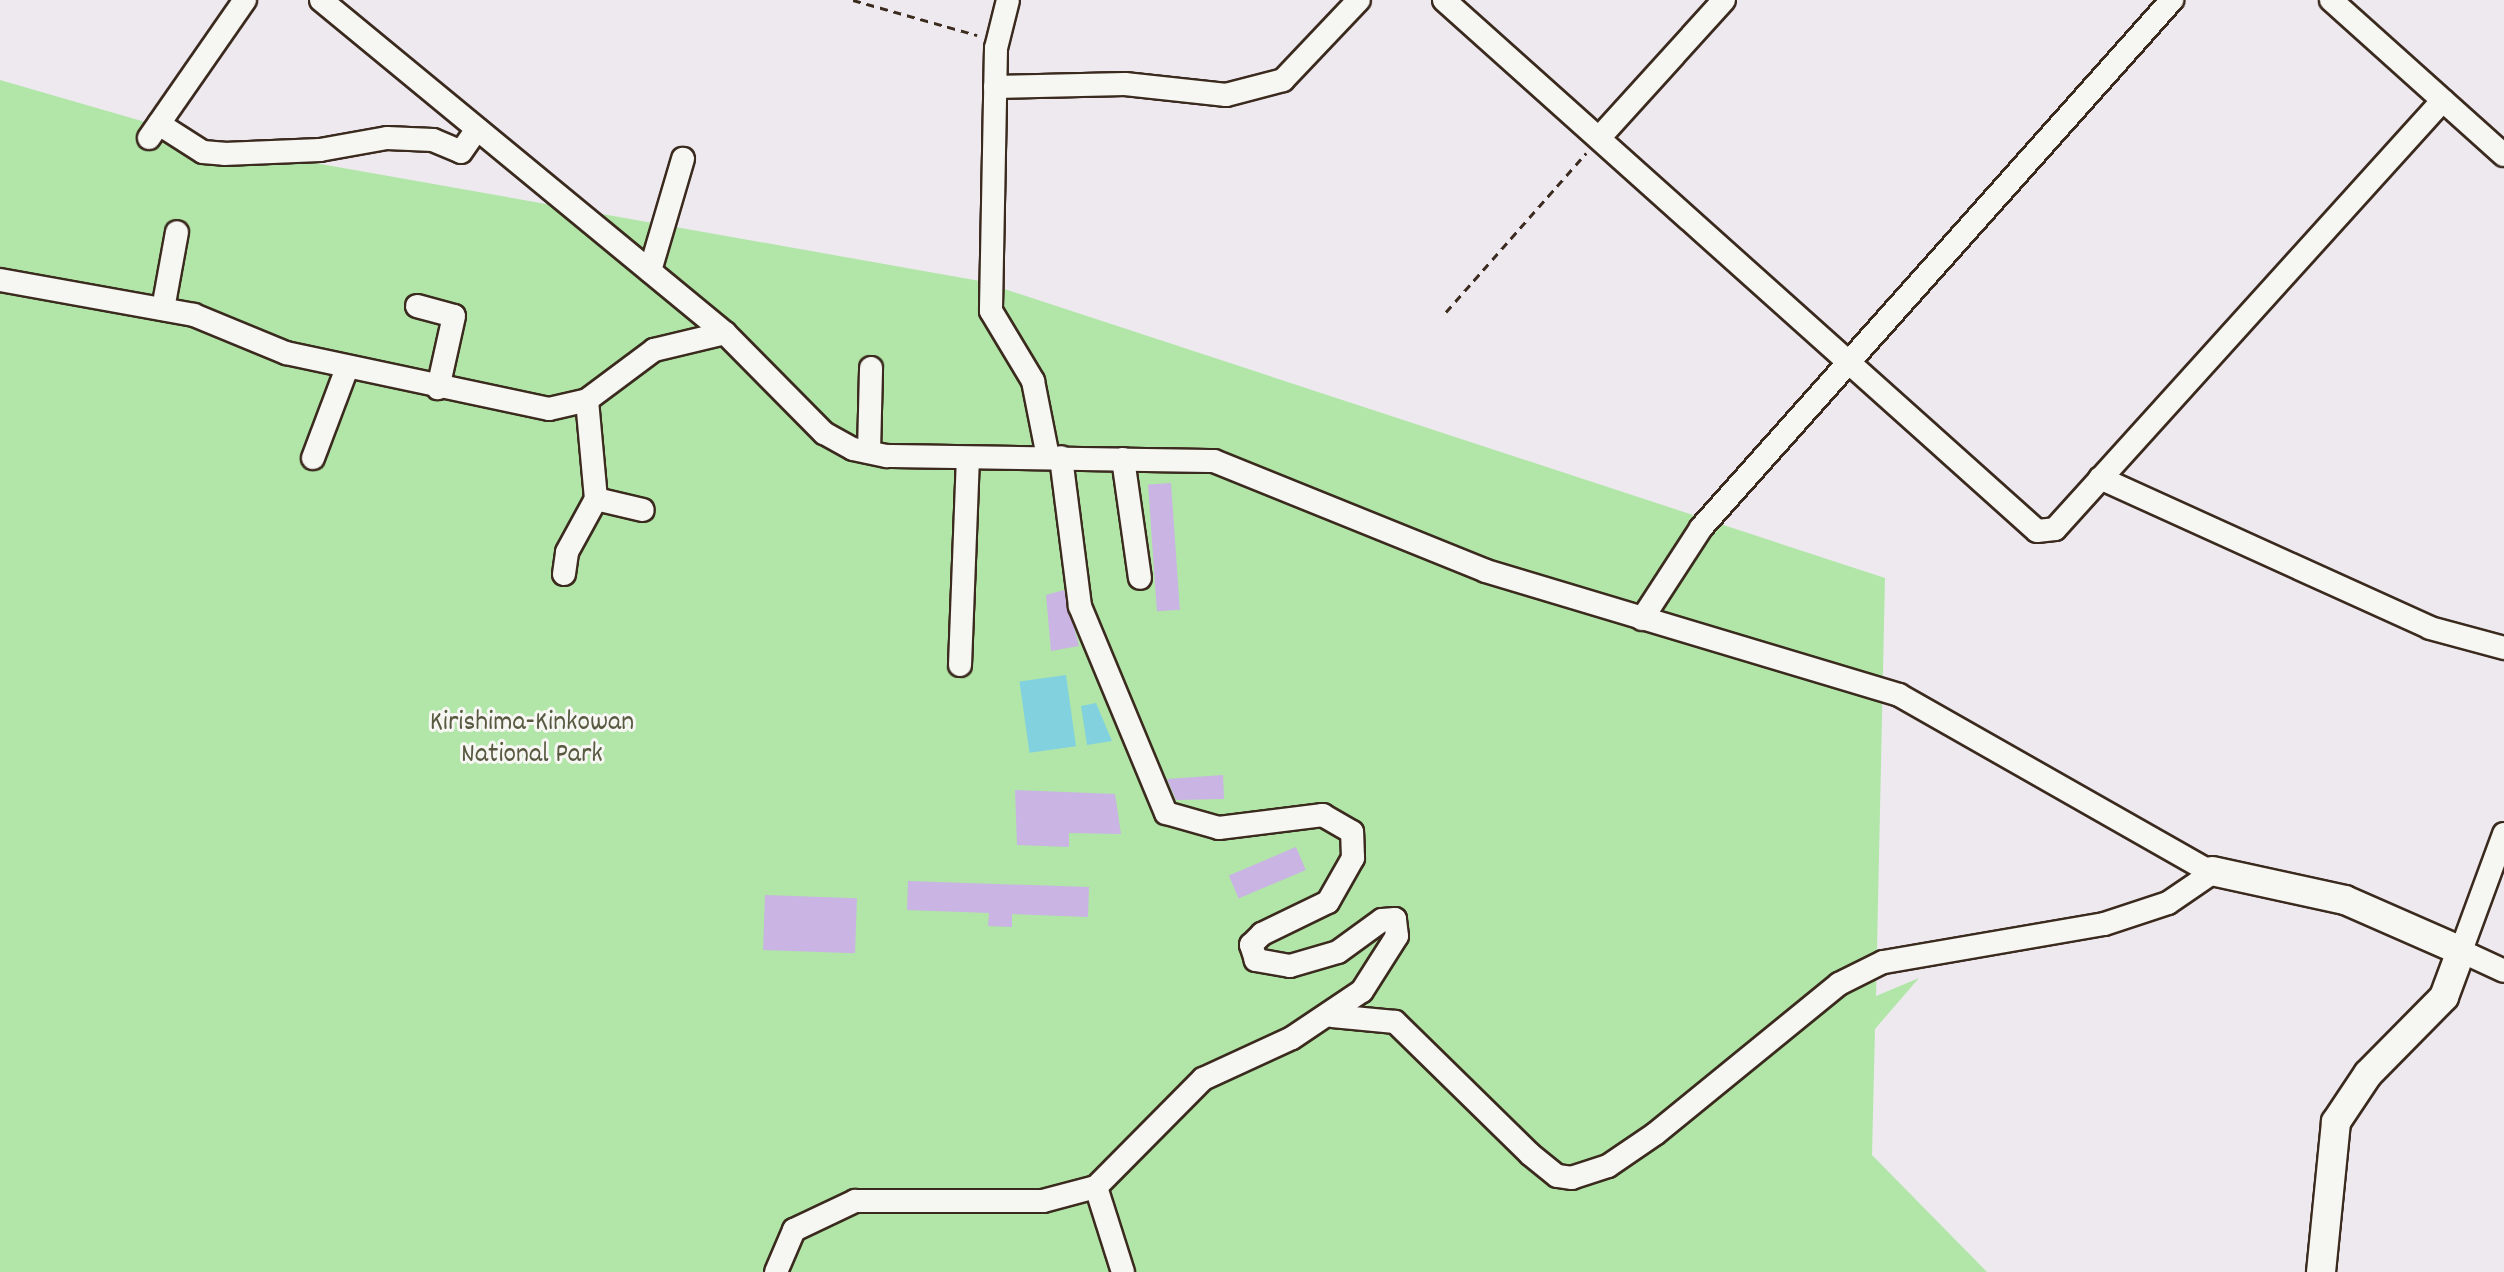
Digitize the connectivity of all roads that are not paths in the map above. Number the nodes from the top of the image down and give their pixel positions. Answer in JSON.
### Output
{"nodes":[{"id":1,"x":245,"y":0,"type":"edge"},
{"id":2,"x":321,"y":0,"type":"edge"},
{"id":3,"x":1008,"y":0,"type":"edge"},
{"id":4,"x":1359,"y":0,"type":"edge"},
{"id":5,"x":1444,"y":0,"type":"edge"},
{"id":6,"x":1724,"y":0,"type":"edge"},
{"id":7,"x":2172,"y":0,"type":"edge"},
{"id":8,"x":2331,"y":0,"type":"edge"},
{"id":9,"x":995,"y":87,"type":"junction"},
{"id":10,"x":2443,"y":100,"type":"junction"},
{"id":11,"x":477,"y":129,"type":"junction"},
{"id":12,"x":1599,"y":138,"type":"junction"},
{"id":13,"x":2504,"y":155,"type":"edge"},
{"id":14,"x":683,"y":159,"type":"dead end"},
{"id":15,"x":177,"y":232,"type":"dead end"},
{"id":16,"x":650,"y":271,"type":"junction"},
{"id":17,"x":0,"y":280,"type":"edge"},
{"id":18,"x":417,"y":306,"type":"dead end"},
{"id":19,"x":163,"y":309,"type":"junction"},
{"id":20,"x":725,"y":333,"type":"junction"},
{"id":21,"x":1850,"y":361,"type":"junction"},
{"id":22,"x":347,"y":368,"type":"junction"},
{"id":23,"x":871,"y":368,"type":"dead end"},
{"id":24,"x":438,"y":388,"type":"junction"},
{"id":25,"x":587,"y":400,"type":"junction"},
{"id":26,"x":869,"y":452,"type":"junction"},
{"id":27,"x":1054,"y":457,"type":"junction"},
{"id":28,"x":313,"y":458,"type":"dead end"},
{"id":29,"x":968,"y":458,"type":"junction"},
{"id":30,"x":1123,"y":459,"type":"junction"},
{"id":31,"x":2100,"y":478,"type":"junction"},
{"id":32,"x":596,"y":499,"type":"junction"},
{"id":33,"x":643,"y":510,"type":"dead end"},
{"id":34,"x":564,"y":574,"type":"dead end"},
{"id":35,"x":1140,"y":578,"type":"dead end"},
{"id":36,"x":1642,"y":619,"type":"junction"},
{"id":37,"x":2504,"y":648,"type":"edge"},
{"id":38,"x":960,"y":665,"type":"dead end"},
{"id":39,"x":2504,"y":834,"type":"edge"},
{"id":40,"x":2212,"y":871,"type":"junction"},
{"id":41,"x":2461,"y":951,"type":"junction"},
{"id":42,"x":2504,"y":971,"type":"edge"},
{"id":43,"x":1332,"y":1016,"type":"junction"},
{"id":44,"x":1096,"y":1187,"type":"junction"},
{"id":45,"x":776,"y":1272,"type":"edge"},
{"id":46,"x":1123,"y":1272,"type":"edge"},
{"id":47,"x":2321,"y":1272,"type":"edge"}],
"edges":[{"from":1,"to":11,"type":"street"},
{"from":2,"to":11,"type":"street"},
{"from":3,"to":9,"type":"street"},
{"from":4,"to":9,"type":"street"},
{"from":5,"to":12,"type":"street"},
{"from":6,"to":12,"type":"street"},
{"from":7,"to":21,"type":"street"},
{"from":8,"to":10,"type":"street"},
{"from":9,"to":27,"type":"street"},
{"from":10,"to":13,"type":"street"},
{"from":10,"to":31,"type":"street"},
{"from":11,"to":16,"type":"street"},
{"from":12,"to":21,"type":"street"},
{"from":14,"to":16,"type":"street"},
{"from":15,"to":19,"type":"street"},
{"from":16,"to":20,"type":"street"},
{"from":17,"to":19,"type":"street"},
{"from":18,"to":24,"type":"street"},
{"from":19,"to":22,"type":"street"},
{"from":20,"to":25,"type":"street"},
{"from":20,"to":26,"type":"street"},
{"from":21,"to":31,"type":"street"},
{"from":21,"to":36,"type":"street"},
{"from":22,"to":24,"type":"street"},
{"from":22,"to":28,"type":"street"},
{"from":23,"to":26,"type":"street"},
{"from":24,"to":25,"type":"street"},
{"from":25,"to":32,"type":"street"},
{"from":26,"to":29,"type":"street"},
{"from":27,"to":29,"type":"street"},
{"from":27,"to":30,"type":"street"},
{"from":27,"to":43,"type":"street"},
{"from":29,"to":38,"type":"street"},
{"from":30,"to":35,"type":"street"},
{"from":30,"to":36,"type":"street"},
{"from":31,"to":37,"type":"street"},
{"from":32,"to":33,"type":"street"},
{"from":32,"to":34,"type":"street"},
{"from":36,"to":40,"type":"street"},
{"from":39,"to":41,"type":"street"},
{"from":40,"to":41,"type":"street"},
{"from":40,"to":43,"type":"street"},
{"from":41,"to":42,"type":"street"},
{"from":41,"to":47,"type":"street"},
{"from":43,"to":44,"type":"street"},
{"from":44,"to":45,"type":"street"},
{"from":44,"to":46,"type":"street"}]}
